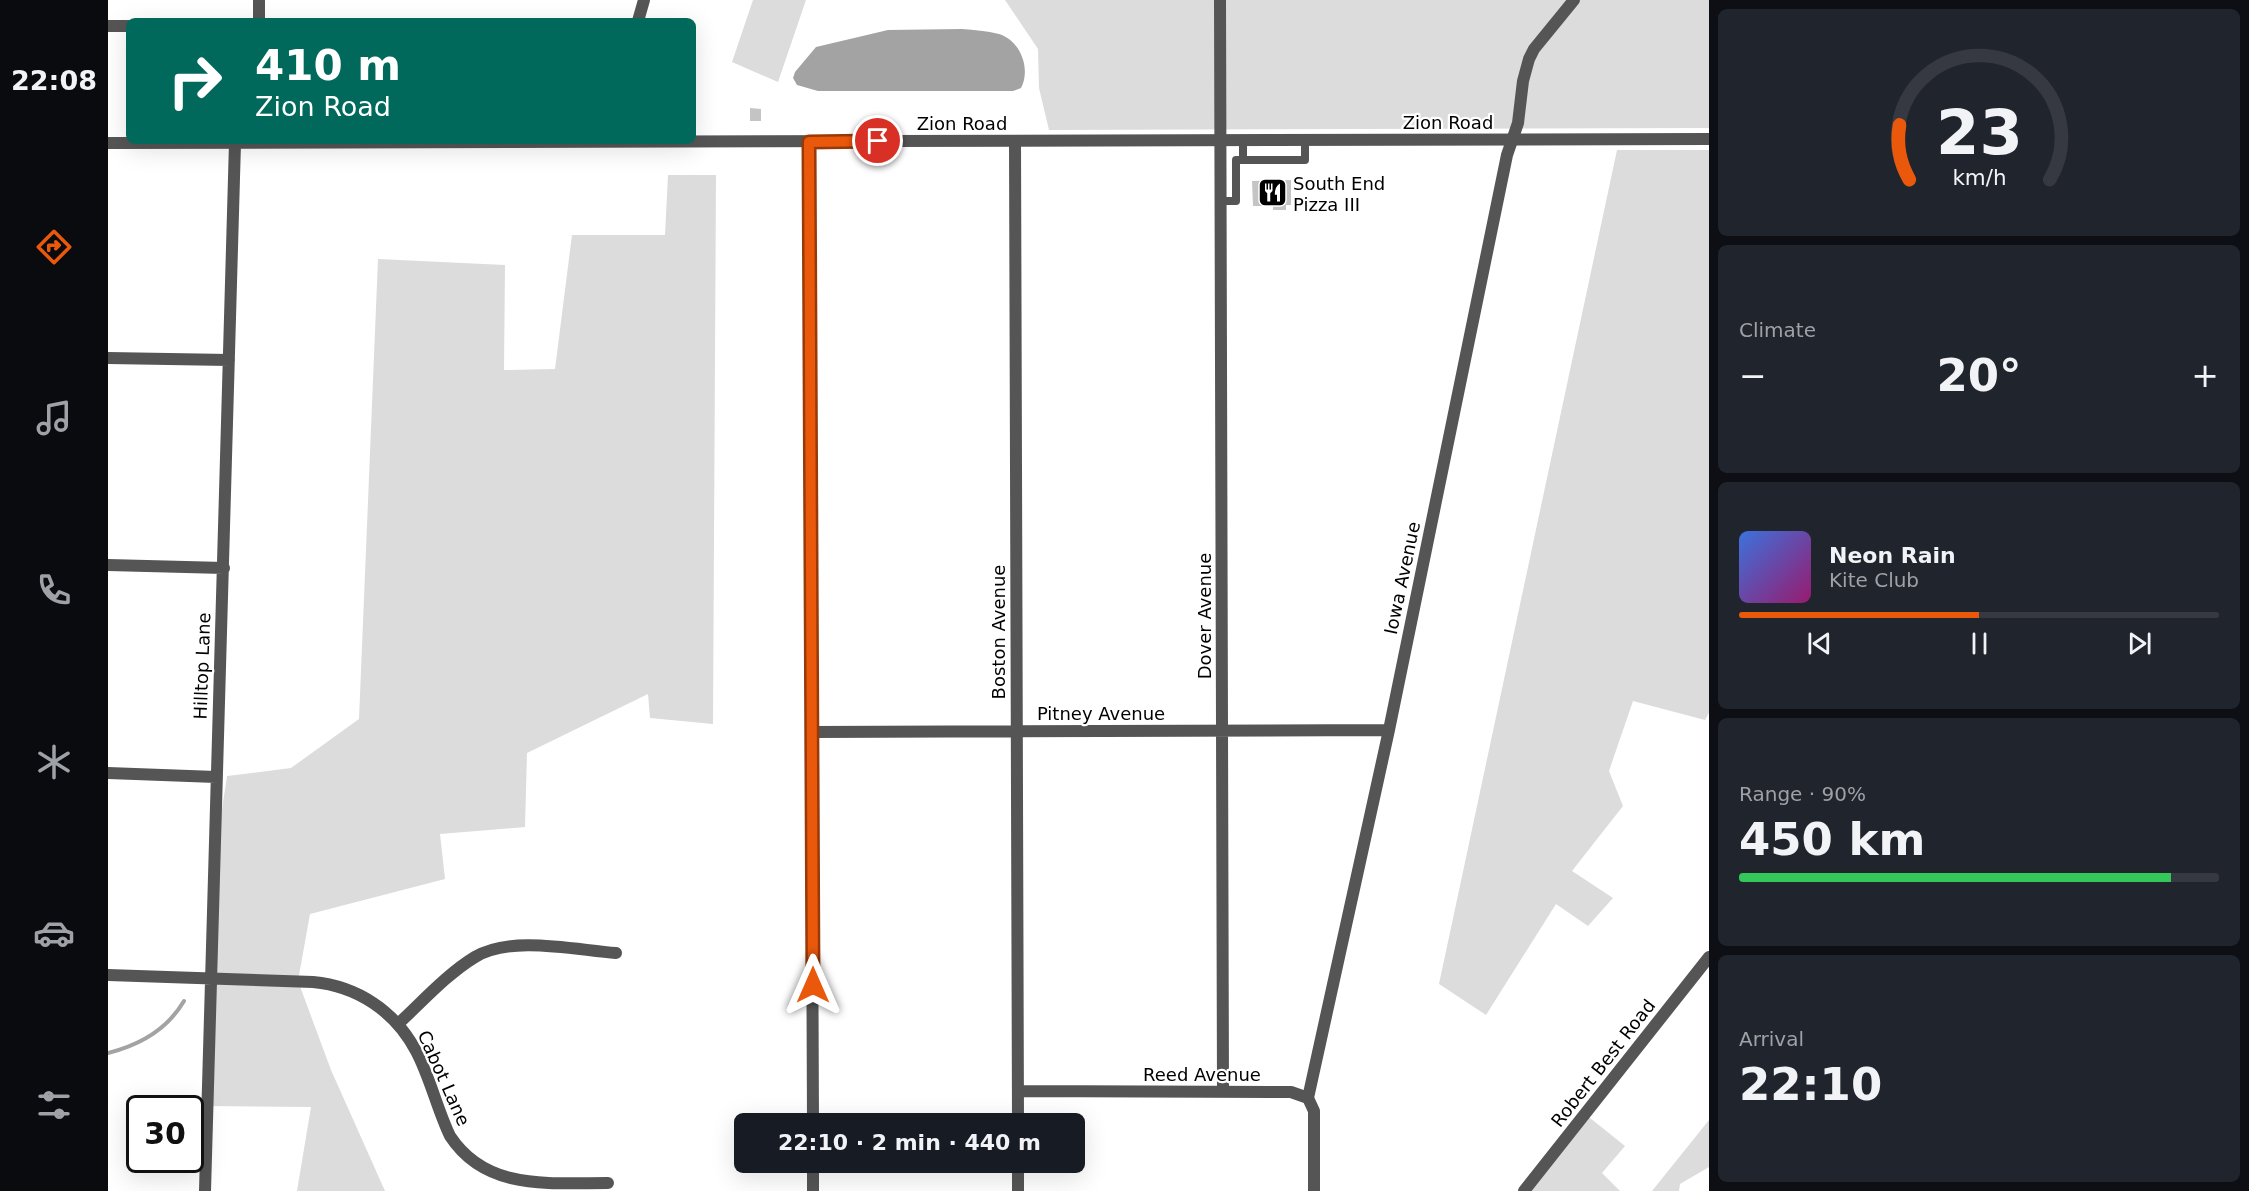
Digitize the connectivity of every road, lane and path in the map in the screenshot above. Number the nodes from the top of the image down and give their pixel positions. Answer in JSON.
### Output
{"nodes":[{"id":1,"x":259,"y":0,"type":"edge"},
{"id":2,"x":644,"y":0,"type":"edge"},
{"id":3,"x":1220,"y":0,"type":"edge"},
{"id":4,"x":1574,"y":0,"type":"edge"},
{"id":5,"x":259,"y":18,"type":"edge"},
{"id":6,"x":639,"y":18,"type":"edge"},
{"id":7,"x":108,"y":26,"type":"edge"},
{"id":8,"x":126,"y":26,"type":"edge"},
{"id":9,"x":1709,"y":139,"type":"edge"},
{"id":10,"x":1512,"y":140,"type":"junction"},
{"id":11,"x":696,"y":141,"type":"edge"},
{"id":12,"x":1015,"y":141,"type":"junction"},
{"id":13,"x":1219,"y":141,"type":"junction"},
{"id":14,"x":1243,"y":141,"type":"junction"},
{"id":15,"x":1305,"y":141,"type":"junction"},
{"id":16,"x":809,"y":142,"type":"junction"},
{"id":17,"x":108,"y":143,"type":"edge"},
{"id":18,"x":126,"y":143,"type":"edge"},
{"id":19,"x":235,"y":144,"type":"edge"},
{"id":20,"x":1243,"y":160,"type":"junction"},
{"id":21,"x":1220,"y":201,"type":"junction"},
{"id":22,"x":108,"y":358,"type":"edge"},
{"id":23,"x":229,"y":360,"type":"junction"},
{"id":24,"x":108,"y":565,"type":"edge"},
{"id":25,"x":224,"y":568,"type":"junction"},
{"id":26,"x":1222,"y":730,"type":"junction"},
{"id":27,"x":1389,"y":730,"type":"junction"},
{"id":28,"x":1017,"y":731,"type":"junction"},
{"id":29,"x":812,"y":732,"type":"junction"},
{"id":30,"x":108,"y":772,"type":"edge"},
{"id":31,"x":216,"y":777,"type":"junction"},
{"id":32,"x":616,"y":953,"type":"dead end"},
{"id":33,"x":1709,"y":957,"type":"edge"},
{"id":34,"x":108,"y":975,"type":"edge"},
{"id":35,"x":212,"y":978,"type":"junction"},
{"id":36,"x":398,"y":1024,"type":"junction"},
{"id":37,"x":1018,"y":1091,"type":"junction"},
{"id":38,"x":1223,"y":1092,"type":"junction"},
{"id":39,"x":1308,"y":1098,"type":"junction"},
{"id":40,"x":813,"y":1113,"type":"edge"},
{"id":41,"x":1018,"y":1113,"type":"edge"},
{"id":42,"x":813,"y":1173,"type":"edge"},
{"id":43,"x":1018,"y":1173,"type":"edge"},
{"id":44,"x":608,"y":1184,"type":"dead end"},
{"id":45,"x":205,"y":1191,"type":"edge"},
{"id":46,"x":813,"y":1191,"type":"edge"},
{"id":47,"x":1018,"y":1191,"type":"edge"},
{"id":48,"x":1314,"y":1191,"type":"edge"},
{"id":49,"x":1524,"y":1191,"type":"edge"}],
"edges":[{"from":1,"to":5,"type":"street"},
{"from":2,"to":6,"type":"street"},
{"from":3,"to":13,"type":"street","name":"Dover Avenue"},
{"from":4,"to":10,"type":"street","name":"Iowa Avenue"},
{"from":7,"to":8,"type":"street"},
{"from":9,"to":10,"type":"street","name":"Zion Road"},
{"from":10,"to":15,"type":"street","name":"Zion Road"},
{"from":10,"to":27,"type":"street","name":"Iowa Avenue"},
{"from":11,"to":16,"type":"street","name":"Zion Road"},
{"from":12,"to":13,"type":"street","name":"Zion Road"},
{"from":12,"to":16,"type":"street","name":"Zion Road"},
{"from":12,"to":28,"type":"street","name":"Boston Avenue"},
{"from":13,"to":14,"type":"street","name":"Zion Road"},
{"from":13,"to":21,"type":"street","name":"Dover Avenue"},
{"from":14,"to":15,"type":"street","name":"Zion Road"},
{"from":14,"to":20,"type":"lane"},
{"from":15,"to":20,"type":"lane"},
{"from":16,"to":29,"type":"street"},
{"from":17,"to":18,"type":"street","name":"Zion Road"},
{"from":19,"to":23,"type":"street","name":"Hilltop Lane"},
{"from":20,"to":21,"type":"lane"},
{"from":21,"to":26,"type":"street","name":"Dover Avenue"},
{"from":22,"to":23,"type":"street"},
{"from":23,"to":25,"type":"street","name":"Hilltop Lane"},
{"from":24,"to":25,"type":"street"},
{"from":25,"to":31,"type":"street","name":"Hilltop Lane"},
{"from":26,"to":27,"type":"street","name":"Pitney Avenue"},
{"from":26,"to":28,"type":"street","name":"Pitney Avenue"},
{"from":26,"to":38,"type":"street","name":"Dover Avenue"},
{"from":27,"to":39,"type":"street","name":"Iowa Avenue"},
{"from":28,"to":29,"type":"street","name":"Pitney Avenue"},
{"from":28,"to":37,"type":"street","name":"Boston Avenue"},
{"from":29,"to":40,"type":"street"},
{"from":30,"to":31,"type":"street"},
{"from":31,"to":35,"type":"street","name":"Hilltop Lane"},
{"from":32,"to":36,"type":"street"},
{"from":33,"to":49,"type":"street","name":"Robert Best Road"},
{"from":34,"to":35,"type":"street","name":"Cabot Lane"},
{"from":35,"to":36,"type":"street","name":"Cabot Lane"},
{"from":35,"to":45,"type":"street","name":"Hilltop Lane"},
{"from":36,"to":44,"type":"street","name":"Cabot Lane"},
{"from":37,"to":38,"type":"street","name":"Reed Avenue"},
{"from":37,"to":41,"type":"street","name":"Boston Avenue"},
{"from":38,"to":39,"type":"street","name":"Reed Avenue"},
{"from":39,"to":48,"type":"street"},
{"from":42,"to":46,"type":"street"},
{"from":43,"to":47,"type":"street"}]}
